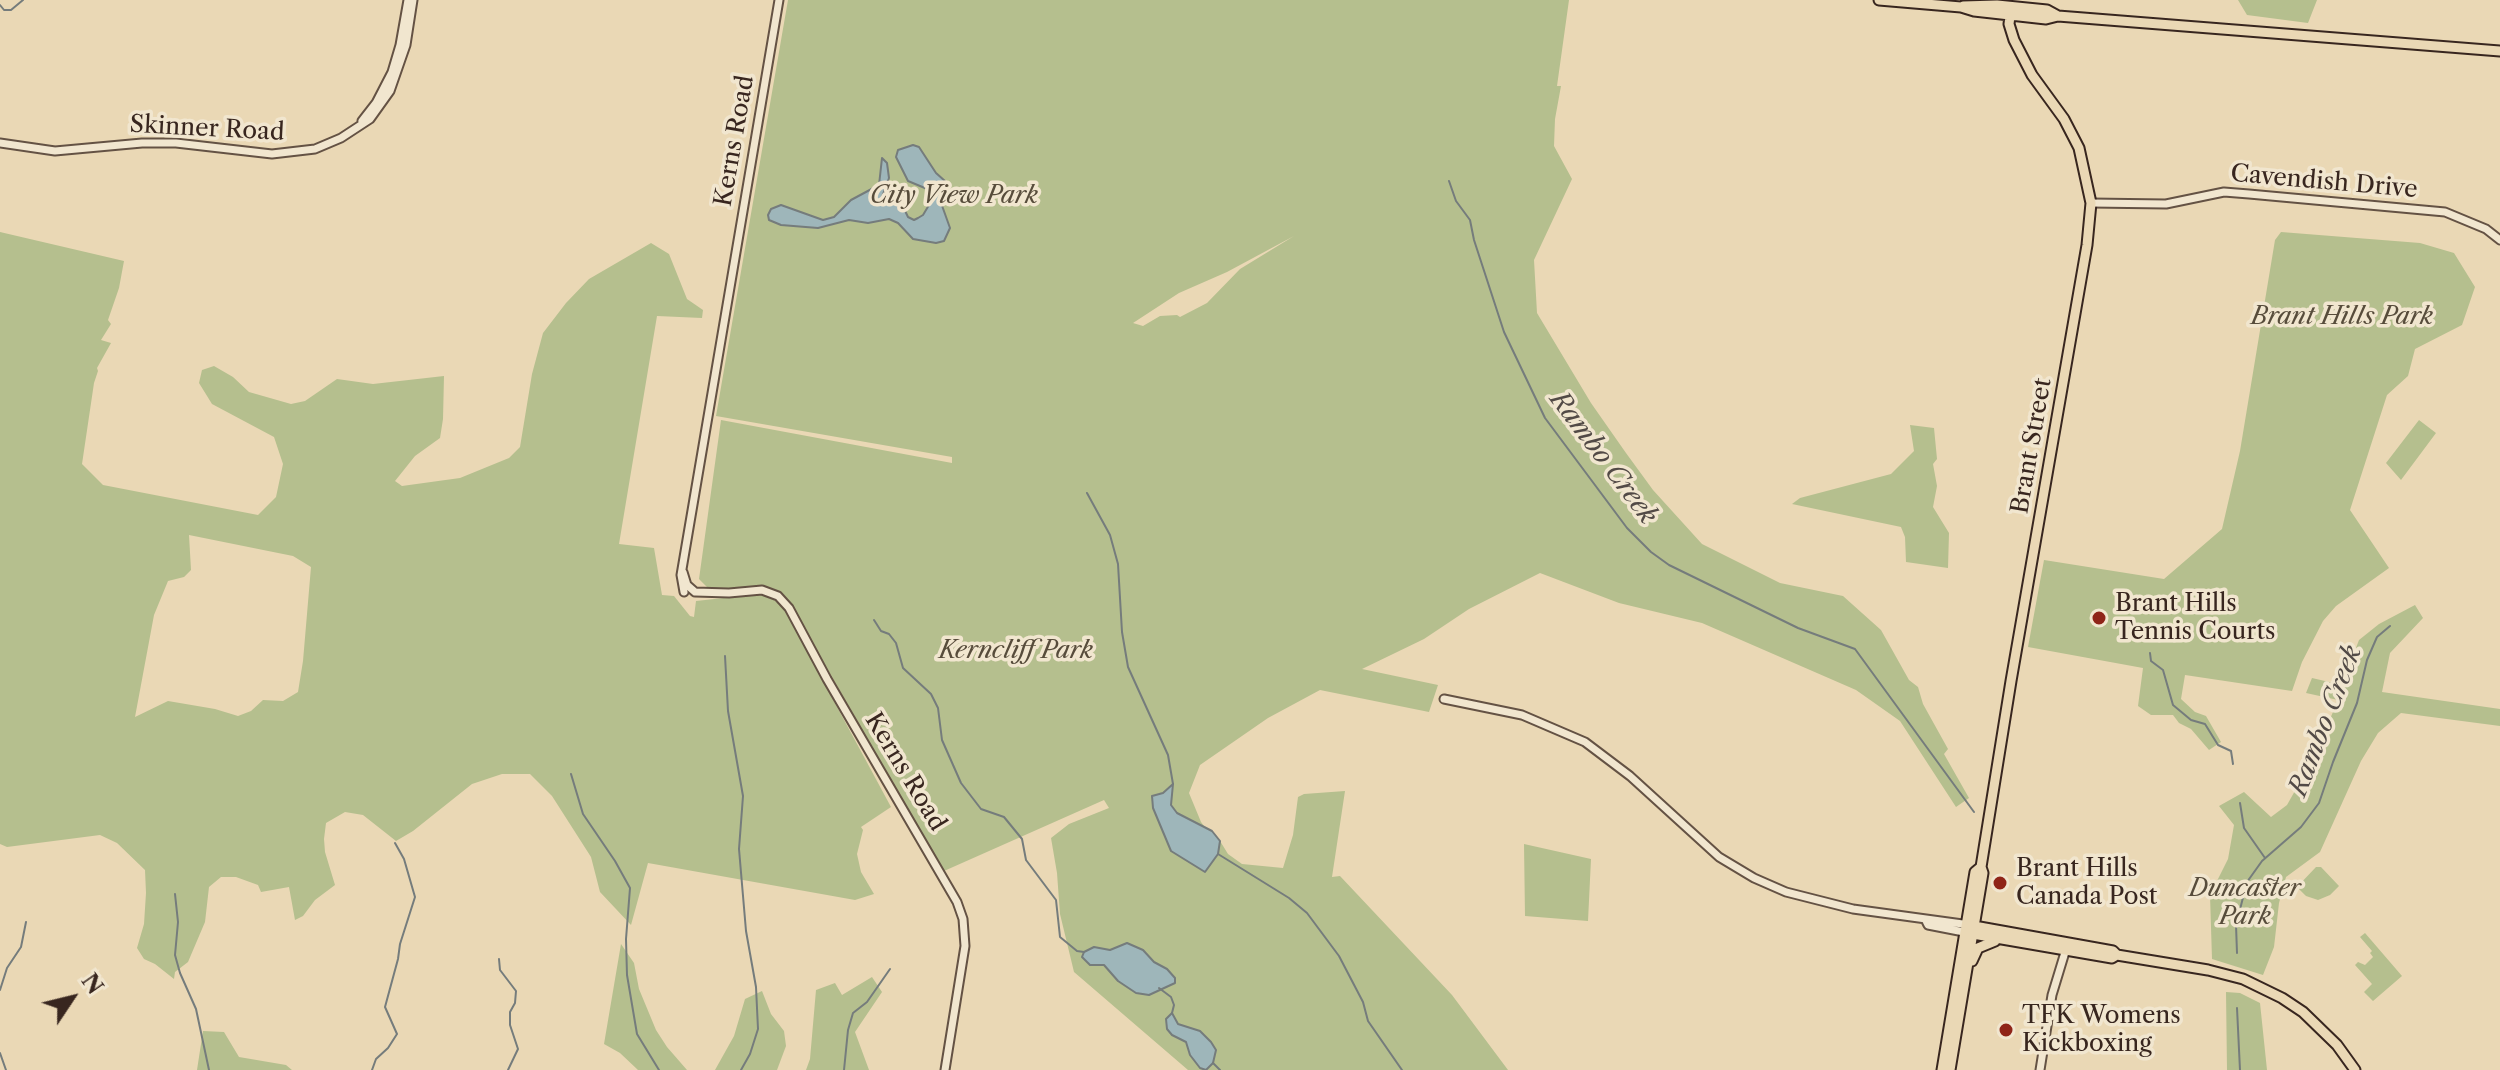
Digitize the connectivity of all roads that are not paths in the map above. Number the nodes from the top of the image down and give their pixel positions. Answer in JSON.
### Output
{"nodes":[{"id":1,"x":410,"y":0,"type":"edge"},
{"id":2,"x":779,"y":0,"type":"edge"},
{"id":3,"x":1879,"y":0,"type":"edge"},
{"id":4,"x":2008,"y":7,"type":"edge"},
{"id":5,"x":2500,"y":51,"type":"edge"},
{"id":6,"x":0,"y":143,"type":"edge"},
{"id":7,"x":2091,"y":203,"type":"junction"},
{"id":8,"x":2500,"y":240,"type":"edge"},
{"id":9,"x":1444,"y":699,"type":"dead end"},
{"id":10,"x":1970,"y":929,"type":"junction"},
{"id":11,"x":2002,"y":940,"type":"junction"},
{"id":12,"x":2066,"y":949,"type":"junction"},
{"id":13,"x":2117,"y":955,"type":"junction"},
{"id":14,"x":1967,"y":969,"type":"junction"},
{"id":15,"x":945,"y":1070,"type":"edge"},
{"id":16,"x":1942,"y":1070,"type":"edge"},
{"id":17,"x":1950,"y":1070,"type":"edge"},
{"id":18,"x":2040,"y":1070,"type":"edge"},
{"id":19,"x":2355,"y":1070,"type":"edge"}],
"edges":[{"from":1,"to":6,"type":"street","name":"Skinner Road"},
{"from":2,"to":15,"type":"street","name":"Kerns Road"},
{"from":3,"to":4,"type":"main road"},
{"from":4,"to":5,"type":"main road"},
{"from":4,"to":7,"type":"main road","name":"Brant Street"},
{"from":7,"to":8,"type":"street","name":"Cavendish Drive"},
{"from":7,"to":10,"type":"main road","name":"Brant Street"},
{"from":9,"to":10,"type":"street"},
{"from":10,"to":11,"type":"main road"},
{"from":10,"to":13,"type":"main road"},
{"from":10,"to":14,"type":"main road","name":"Brant Street"},
{"from":10,"to":16,"type":"main road","name":"Brant Street"},
{"from":11,"to":12,"type":"main road"},
{"from":11,"to":14,"type":"main road"},
{"from":12,"to":13,"type":"main road"},
{"from":12,"to":18,"type":"street"},
{"from":13,"to":19,"type":"main road"},
{"from":14,"to":17,"type":"main road","name":"Brant Street"}]}
